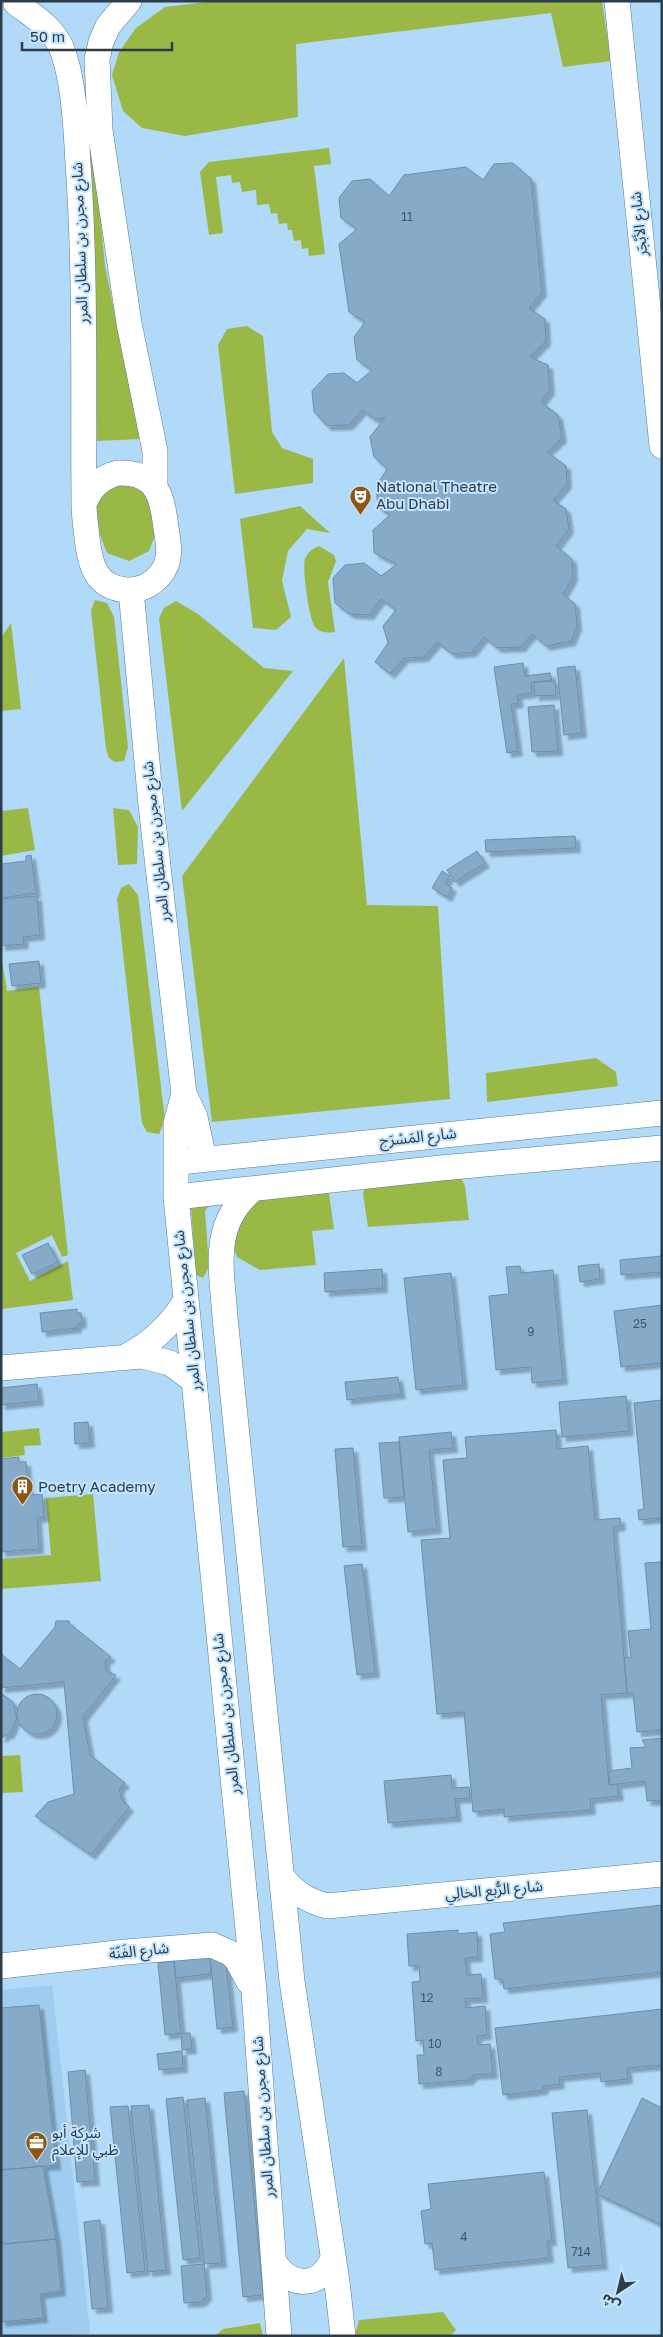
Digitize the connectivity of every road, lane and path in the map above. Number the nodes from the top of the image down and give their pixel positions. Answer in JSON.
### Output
{"nodes":[{"id":1,"x":129,"y":1,"type":"edge"},
{"id":2,"x":616,"y":1,"type":"edge"},
{"id":3,"x":16,"y":3,"type":"edge"},
{"id":4,"x":662,"y":446,"type":"edge"},
{"id":5,"x":156,"y":488,"type":"junction"},
{"id":6,"x":84,"y":504,"type":"junction"},
{"id":7,"x":131,"y":590,"type":"junction"},
{"id":8,"x":184,"y":1094,"type":"junction"},
{"id":9,"x":662,"y":1113,"type":"edge"},
{"id":10,"x":381,"y":1141,"type":"junction"},
{"id":11,"x":662,"y":1148,"type":"edge"},
{"id":12,"x":204,"y":1159,"type":"junction"},
{"id":13,"x":174,"y":1163,"type":"junction"},
{"id":14,"x":382,"y":1175,"type":"junction"},
{"id":15,"x":252,"y":1190,"type":"junction"},
{"id":16,"x":176,"y":1197,"type":"junction"},
{"id":17,"x":186,"y":1309,"type":"junction"},
{"id":18,"x":225,"y":1317,"type":"junction"},
{"id":19,"x":127,"y":1356,"type":"junction"},
{"id":20,"x":1,"y":1368,"type":"edge"},
{"id":21,"x":193,"y":1380,"type":"junction"},
{"id":22,"x":662,"y":1874,"type":"edge"},
{"id":23,"x":283,"y":1878,"type":"junction"},
{"id":24,"x":327,"y":1906,"type":"junction"},
{"id":25,"x":289,"y":1945,"type":"junction"},
{"id":26,"x":1,"y":1966,"type":"edge"},
{"id":27,"x":254,"y":1991,"type":"junction"},
{"id":28,"x":333,"y":2258,"type":"junction"},
{"id":29,"x":274,"y":2262,"type":"junction"},
{"id":30,"x":279,"y":2336,"type":"edge"},
{"id":31,"x":342,"y":2336,"type":"edge"}],
"edges":[{"from":1,"to":5,"type":"street","name":"شارع مجرن بن سلطان المرر"},
{"from":2,"to":4,"type":"street","name":"شارع الأبْجَر"},
{"from":3,"to":6,"type":"street","name":"شارع مجرن بن سلطان المرر"},
{"from":5,"to":6,"type":"street"},
{"from":5,"to":7,"type":"street"},
{"from":6,"to":7,"type":"street"},
{"from":7,"to":8,"type":"street","name":"شارع مجرن بن سلطان المرر"},
{"from":8,"to":12,"type":"street","name":"شارع مجرن بن سلطان المرر"},
{"from":8,"to":13,"type":"street","name":"شارع مجرن بن سلطان المرر"},
{"from":9,"to":10,"type":"street","name":"شارع المَسْرَج"},
{"from":10,"to":12,"type":"street","name":"شارع المَسْرَج"},
{"from":10,"to":14,"type":"street"},
{"from":11,"to":14,"type":"street"},
{"from":12,"to":13,"type":"street","name":"شارع المَسْرَج"},
{"from":13,"to":16,"type":"street","name":"شارع مجرن بن سلطان المرر"},
{"from":14,"to":15,"type":"street"},
{"from":15,"to":16,"type":"street"},
{"from":15,"to":18,"type":"street"},
{"from":16,"to":17,"type":"street","name":"شارع مجرن بن سلطان المرر"},
{"from":17,"to":18,"type":"street"},
{"from":17,"to":19,"type":"street"},
{"from":17,"to":21,"type":"street","name":"شارع مجرن بن سلطان المرر"},
{"from":18,"to":23,"type":"street"},
{"from":19,"to":20,"type":"street"},
{"from":19,"to":21,"type":"street"},
{"from":21,"to":27,"type":"street","name":"شارع مجرن بن سلطان المرر"},
{"from":22,"to":24,"type":"street","name":"شارع الرُّبع الخالِي"},
{"from":23,"to":24,"type":"street","name":"شارع الرُّبع الخالِي"},
{"from":23,"to":25,"type":"street"},
{"from":24,"to":25,"type":"street"},
{"from":25,"to":28,"type":"street"},
{"from":26,"to":27,"type":"street","name":"شارع الفَنّة"},
{"from":27,"to":29,"type":"street","name":"شارع مجرن بن سلطان المرر"},
{"from":28,"to":29,"type":"street"},
{"from":28,"to":31,"type":"street"},
{"from":29,"to":30,"type":"street","name":"شارع مجرن بن سلطان المرر"}]}
